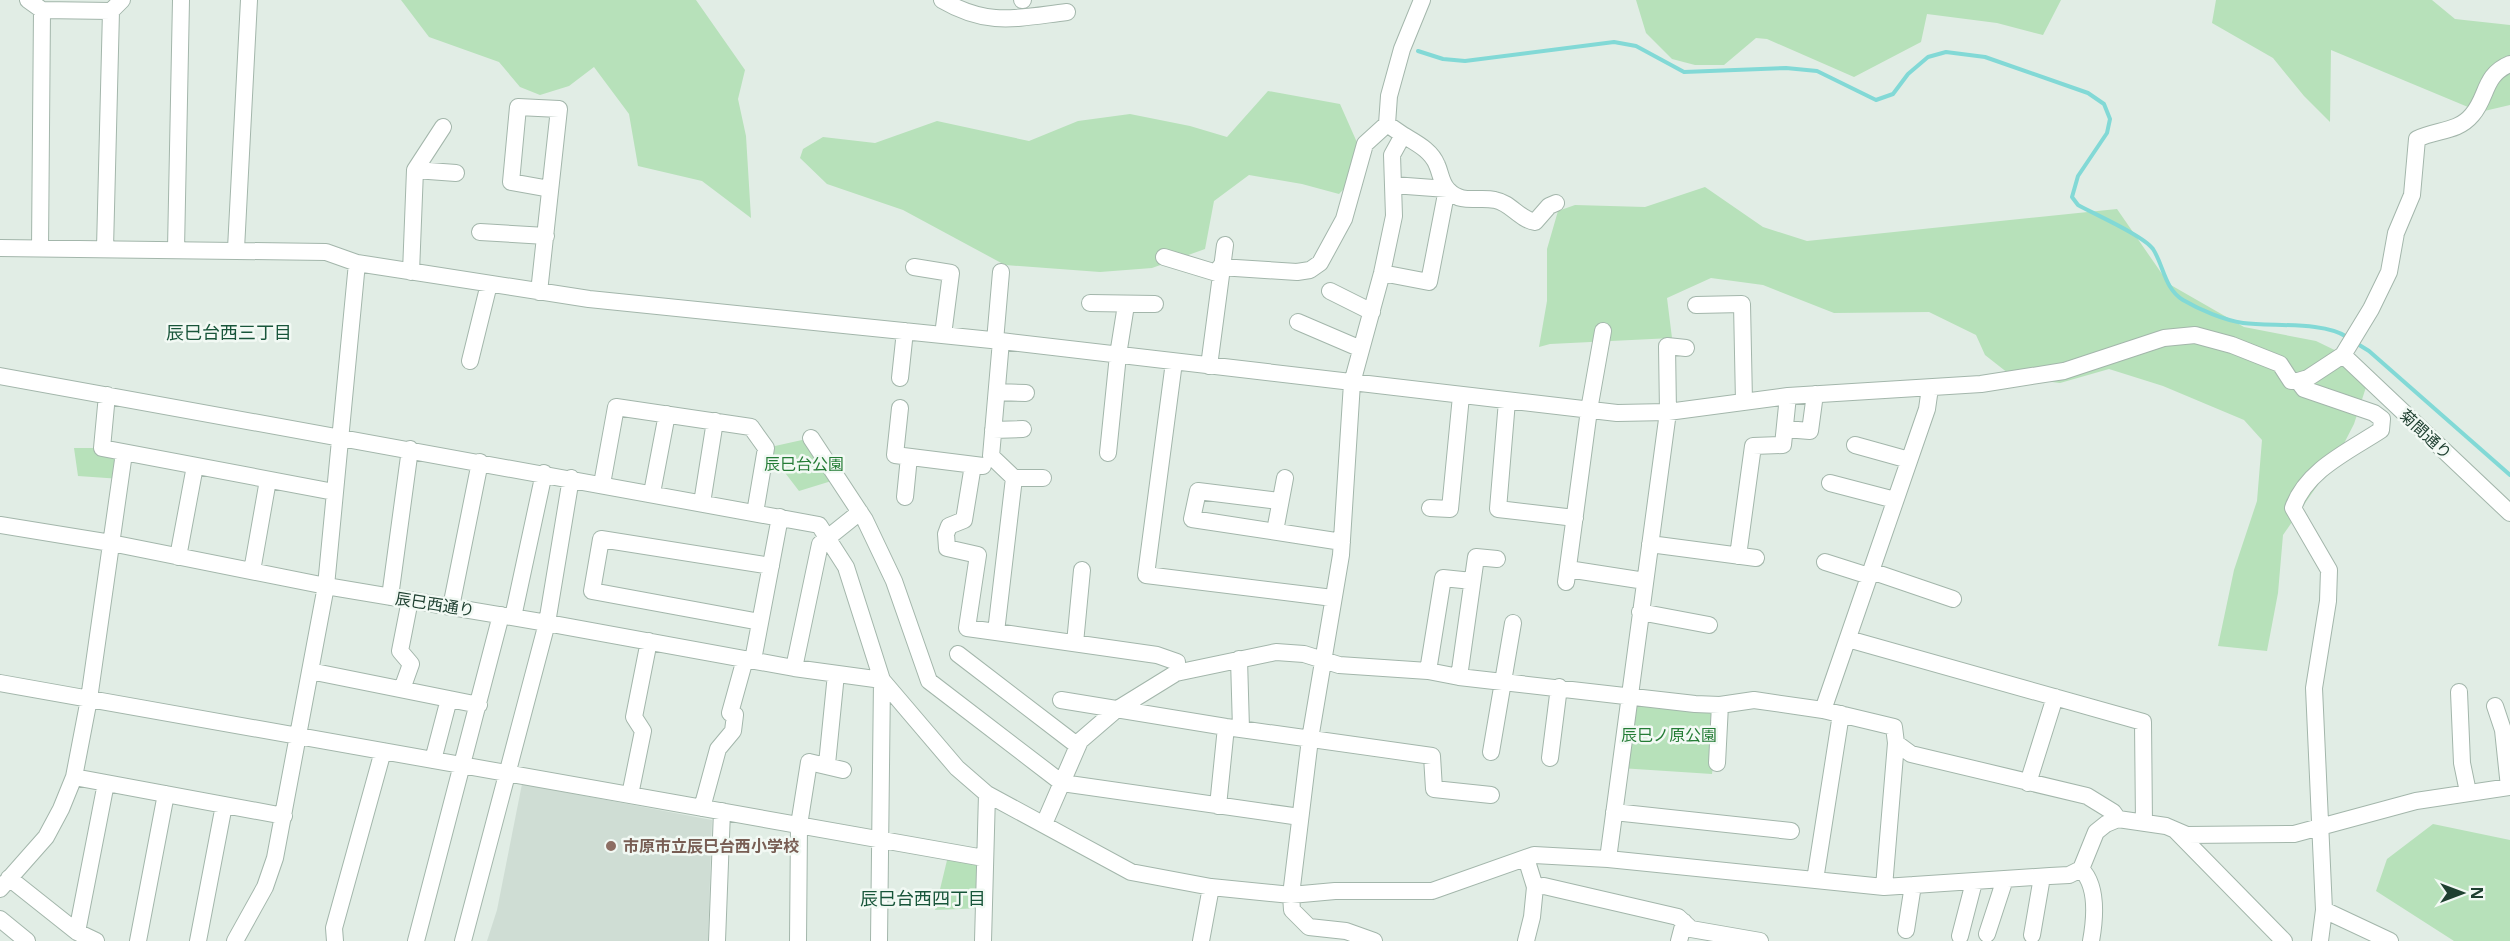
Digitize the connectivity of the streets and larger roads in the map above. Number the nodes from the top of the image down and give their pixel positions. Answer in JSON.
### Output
{"nodes":[{"id":1,"x":181,"y":0,"type":"edge"},
{"id":2,"x":249,"y":0,"type":"edge"},
{"id":3,"x":942,"y":0,"type":"edge"},
{"id":4,"x":1422,"y":0,"type":"edge"},
{"id":5,"x":35,"y":5,"type":"edge"},
{"id":6,"x":116,"y":6,"type":"edge"},
{"id":7,"x":1067,"y":12,"type":"dead end"},
{"id":8,"x":2510,"y":64,"type":"edge"},
{"id":9,"x":1387,"y":124,"type":"junction"},
{"id":10,"x":443,"y":127,"type":"dead end"},
{"id":11,"x":1403,"y":135,"type":"junction"},
{"id":12,"x":415,"y":170,"type":"junction"},
{"id":13,"x":456,"y":173,"type":"dead end"},
{"id":14,"x":1393,"y":185,"type":"junction"},
{"id":15,"x":550,"y":189,"type":"junction"},
{"id":16,"x":1447,"y":189,"type":"junction"},
{"id":17,"x":1556,"y":202,"type":"dead end"},
{"id":18,"x":480,"y":232,"type":"dead end"},
{"id":19,"x":546,"y":236,"type":"junction"},
{"id":20,"x":1225,"y":245,"type":"dead end"},
{"id":21,"x":0,"y":248,"type":"edge"},
{"id":22,"x":40,"y":248,"type":"junction"},
{"id":23,"x":105,"y":248,"type":"junction"},
{"id":24,"x":176,"y":249,"type":"junction"},
{"id":25,"x":236,"y":249,"type":"junction"},
{"id":26,"x":1164,"y":257,"type":"dead end"},
{"id":27,"x":357,"y":263,"type":"junction"},
{"id":28,"x":914,"y":267,"type":"dead end"},
{"id":29,"x":1220,"y":270,"type":"junction"},
{"id":30,"x":411,"y":272,"type":"junction"},
{"id":31,"x":1001,"y":272,"type":"dead end"},
{"id":32,"x":1382,"y":273,"type":"junction"},
{"id":33,"x":489,"y":284,"type":"junction"},
{"id":34,"x":1330,"y":291,"type":"dead end"},
{"id":35,"x":539,"y":292,"type":"junction"},
{"id":36,"x":1090,"y":303,"type":"dead end"},
{"id":37,"x":1155,"y":304,"type":"dead end"},
{"id":38,"x":1696,"y":304,"type":"dead end"},
{"id":39,"x":1126,"y":305,"type":"junction"},
{"id":40,"x":1371,"y":312,"type":"junction"},
{"id":41,"x":1298,"y":322,"type":"dead end"},
{"id":42,"x":905,"y":331,"type":"junction"},
{"id":43,"x":1603,"y":331,"type":"dead end"},
{"id":44,"x":943,"y":335,"type":"junction"},
{"id":45,"x":998,"y":341,"type":"junction"},
{"id":46,"x":1686,"y":348,"type":"dead end"},
{"id":47,"x":1361,"y":349,"type":"junction"},
{"id":48,"x":1118,"y":355,"type":"junction"},
{"id":49,"x":2343,"y":355,"type":"junction"},
{"id":50,"x":470,"y":362,"type":"dead end"},
{"id":51,"x":1174,"y":362,"type":"junction"},
{"id":52,"x":1209,"y":366,"type":"junction"},
{"id":53,"x":0,"y":376,"type":"edge"},
{"id":54,"x":900,"y":378,"type":"dead end"},
{"id":55,"x":2298,"y":381,"type":"junction"},
{"id":56,"x":1352,"y":384,"type":"junction"},
{"id":57,"x":1930,"y":388,"type":"junction"},
{"id":58,"x":997,"y":392,"type":"junction"},
{"id":59,"x":1026,"y":393,"type":"dead end"},
{"id":60,"x":1815,"y":394,"type":"junction"},
{"id":61,"x":107,"y":395,"type":"junction"},
{"id":62,"x":1461,"y":396,"type":"junction"},
{"id":63,"x":1788,"y":396,"type":"junction"},
{"id":64,"x":1507,"y":401,"type":"junction"},
{"id":65,"x":1744,"y":402,"type":"junction"},
{"id":66,"x":900,"y":408,"type":"dead end"},
{"id":67,"x":1589,"y":410,"type":"junction"},
{"id":68,"x":1668,"y":412,"type":"junction"},
{"id":69,"x":667,"y":414,"type":"junction"},
{"id":70,"x":715,"y":421,"type":"junction"},
{"id":71,"x":1023,"y":429,"type":"dead end"},
{"id":72,"x":1785,"y":429,"type":"junction"},
{"id":73,"x":993,"y":430,"type":"junction"},
{"id":74,"x":339,"y":437,"type":"junction"},
{"id":75,"x":811,"y":438,"type":"dead end"},
{"id":76,"x":1855,"y":445,"type":"dead end"},
{"id":77,"x":410,"y":449,"type":"junction"},
{"id":78,"x":124,"y":453,"type":"junction"},
{"id":79,"x":1108,"y":453,"type":"dead end"},
{"id":80,"x":909,"y":457,"type":"junction"},
{"id":81,"x":1909,"y":460,"type":"junction"},
{"id":82,"x":480,"y":462,"type":"junction"},
{"id":83,"x":973,"y":465,"type":"junction"},
{"id":84,"x":195,"y":466,"type":"junction"},
{"id":85,"x":544,"y":473,"type":"junction"},
{"id":86,"x":1009,"y":473,"type":"junction"},
{"id":87,"x":571,"y":478,"type":"junction"},
{"id":88,"x":1043,"y":478,"type":"dead end"},
{"id":89,"x":1285,"y":478,"type":"dead end"},
{"id":90,"x":268,"y":480,"type":"junction"},
{"id":91,"x":1830,"y":483,"type":"dead end"},
{"id":92,"x":602,"y":484,"type":"junction"},
{"id":93,"x":334,"y":492,"type":"junction"},
{"id":94,"x":651,"y":493,"type":"junction"},
{"id":95,"x":905,"y":497,"type":"dead end"},
{"id":96,"x":1895,"y":500,"type":"junction"},
{"id":97,"x":1279,"y":501,"type":"junction"},
{"id":98,"x":702,"y":503,"type":"junction"},
{"id":99,"x":1430,"y":508,"type":"dead end"},
{"id":100,"x":860,"y":512,"type":"junction"},
{"id":101,"x":755,"y":513,"type":"junction"},
{"id":102,"x":2510,"y":513,"type":"edge"},
{"id":103,"x":780,"y":517,"type":"junction"},
{"id":104,"x":1575,"y":518,"type":"junction"},
{"id":105,"x":0,"y":525,"type":"edge"},
{"id":106,"x":1275,"y":531,"type":"junction"},
{"id":107,"x":826,"y":537,"type":"junction"},
{"id":108,"x":1342,"y":542,"type":"junction"},
{"id":109,"x":111,"y":543,"type":"junction"},
{"id":110,"x":1650,"y":544,"type":"junction"},
{"id":111,"x":1738,"y":556,"type":"junction"},
{"id":112,"x":178,"y":557,"type":"junction"},
{"id":113,"x":1756,"y":558,"type":"dead end"},
{"id":114,"x":1497,"y":559,"type":"dead end"},
{"id":115,"x":1825,"y":562,"type":"dead end"},
{"id":116,"x":771,"y":566,"type":"junction"},
{"id":117,"x":1082,"y":570,"type":"dead end"},
{"id":118,"x":252,"y":571,"type":"junction"},
{"id":119,"x":1870,"y":573,"type":"junction"},
{"id":120,"x":1472,"y":581,"type":"junction"},
{"id":121,"x":1645,"y":581,"type":"junction"},
{"id":122,"x":326,"y":586,"type":"junction"},
{"id":123,"x":390,"y":597,"type":"junction"},
{"id":124,"x":1333,"y":598,"type":"junction"},
{"id":125,"x":1953,"y":599,"type":"dead end"},
{"id":126,"x":410,"y":600,"type":"junction"},
{"id":127,"x":451,"y":607,"type":"junction"},
{"id":128,"x":1640,"y":612,"type":"junction"},
{"id":129,"x":507,"y":616,"type":"junction"},
{"id":130,"x":760,"y":622,"type":"junction"},
{"id":131,"x":547,"y":623,"type":"junction"},
{"id":132,"x":1513,"y":623,"type":"dead end"},
{"id":133,"x":1709,"y":625,"type":"dead end"},
{"id":134,"x":996,"y":632,"type":"junction"},
{"id":135,"x":1848,"y":639,"type":"junction"},
{"id":136,"x":650,"y":641,"type":"junction"},
{"id":137,"x":1075,"y":643,"type":"junction"},
{"id":138,"x":958,"y":654,"type":"dead end"},
{"id":139,"x":749,"y":659,"type":"junction"},
{"id":140,"x":1239,"y":659,"type":"junction"},
{"id":141,"x":1324,"y":659,"type":"junction"},
{"id":142,"x":794,"y":668,"type":"junction"},
{"id":143,"x":310,"y":671,"type":"junction"},
{"id":144,"x":1428,"y":671,"type":"junction"},
{"id":145,"x":1176,"y":673,"type":"junction"},
{"id":146,"x":836,"y":674,"type":"junction"},
{"id":147,"x":1459,"y":677,"type":"junction"},
{"id":148,"x":882,"y":680,"type":"junction"},
{"id":149,"x":1502,"y":681,"type":"junction"},
{"id":150,"x":0,"y":683,"type":"edge"},
{"id":151,"x":1559,"y":687,"type":"junction"},
{"id":152,"x":402,"y":689,"type":"junction"},
{"id":153,"x":2459,"y":692,"type":"dead end"},
{"id":154,"x":1629,"y":695,"type":"junction"},
{"id":155,"x":2055,"y":697,"type":"junction"},
{"id":156,"x":89,"y":699,"type":"junction"},
{"id":157,"x":449,"y":699,"type":"junction"},
{"id":158,"x":1061,"y":700,"type":"dead end"},
{"id":159,"x":478,"y":705,"type":"junction"},
{"id":160,"x":1720,"y":705,"type":"junction"},
{"id":161,"x":2495,"y":706,"type":"dead end"},
{"id":162,"x":1116,"y":710,"type":"junction"},
{"id":163,"x":1823,"y":710,"type":"junction"},
{"id":164,"x":1841,"y":714,"type":"junction"},
{"id":165,"x":1233,"y":728,"type":"junction"},
{"id":166,"x":298,"y":736,"type":"junction"},
{"id":167,"x":1310,"y":739,"type":"junction"},
{"id":168,"x":1896,"y":743,"type":"junction"},
{"id":169,"x":1078,"y":746,"type":"junction"},
{"id":170,"x":383,"y":751,"type":"junction"},
{"id":171,"x":1491,"y":752,"type":"dead end"},
{"id":172,"x":1550,"y":758,"type":"dead end"},
{"id":173,"x":433,"y":760,"type":"junction"},
{"id":174,"x":1717,"y":763,"type":"dead end"},
{"id":175,"x":827,"y":764,"type":"junction"},
{"id":176,"x":463,"y":765,"type":"junction"},
{"id":177,"x":843,"y":770,"type":"dead end"},
{"id":178,"x":507,"y":773,"type":"junction"},
{"id":179,"x":74,"y":777,"type":"junction"},
{"id":180,"x":106,"y":783,"type":"junction"},
{"id":181,"x":1062,"y":783,"type":"junction"},
{"id":182,"x":2028,"y":783,"type":"junction"},
{"id":183,"x":2510,"y":787,"type":"edge"},
{"id":184,"x":2468,"y":792,"type":"junction"},
{"id":185,"x":166,"y":794,"type":"junction"},
{"id":186,"x":987,"y":794,"type":"junction"},
{"id":187,"x":630,"y":795,"type":"junction"},
{"id":188,"x":1491,"y":795,"type":"dead end"},
{"id":189,"x":224,"y":805,"type":"junction"},
{"id":190,"x":1218,"y":806,"type":"junction"},
{"id":191,"x":702,"y":808,"type":"junction"},
{"id":192,"x":722,"y":811,"type":"junction"},
{"id":193,"x":1614,"y":812,"type":"junction"},
{"id":194,"x":284,"y":816,"type":"junction"},
{"id":195,"x":1300,"y":817,"type":"junction"},
{"id":196,"x":2118,"y":819,"type":"junction"},
{"id":197,"x":2144,"y":823,"type":"junction"},
{"id":198,"x":1044,"y":824,"type":"junction"},
{"id":199,"x":799,"y":825,"type":"junction"},
{"id":200,"x":2321,"y":827,"type":"junction"},
{"id":201,"x":2174,"y":829,"type":"junction"},
{"id":202,"x":1791,"y":831,"type":"dead end"},
{"id":203,"x":881,"y":840,"type":"junction"},
{"id":204,"x":984,"y":858,"type":"junction"},
{"id":205,"x":1526,"y":858,"type":"junction"},
{"id":206,"x":1608,"y":859,"type":"junction"},
{"id":207,"x":2081,"y":869,"type":"junction"},
{"id":208,"x":2042,"y":877,"type":"junction"},
{"id":209,"x":2005,"y":879,"type":"junction"},
{"id":210,"x":1815,"y":880,"type":"junction"},
{"id":211,"x":1974,"y":882,"type":"junction"},
{"id":212,"x":5,"y":884,"type":"edge"},
{"id":213,"x":1913,"y":885,"type":"junction"},
{"id":214,"x":1211,"y":886,"type":"junction"},
{"id":215,"x":1884,"y":886,"type":"junction"},
{"id":216,"x":1535,"y":887,"type":"junction"},
{"id":217,"x":1291,"y":895,"type":"junction"},
{"id":218,"x":2324,"y":910,"type":"junction"},
{"id":219,"x":0,"y":920,"type":"edge"},
{"id":220,"x":1683,"y":922,"type":"junction"},
{"id":221,"x":1905,"y":930,"type":"dead end"},
{"id":222,"x":77,"y":932,"type":"junction"},
{"id":223,"x":1987,"y":934,"type":"dead end"},
{"id":224,"x":2032,"y":935,"type":"dead end"},
{"id":225,"x":1960,"y":936,"type":"dead end"},
{"id":226,"x":27,"y":941,"type":"edge"},
{"id":227,"x":96,"y":941,"type":"edge"},
{"id":228,"x":138,"y":941,"type":"edge"},
{"id":229,"x":198,"y":941,"type":"edge"},
{"id":230,"x":235,"y":941,"type":"edge"},
{"id":231,"x":335,"y":941,"type":"edge"},
{"id":232,"x":416,"y":941,"type":"edge"},
{"id":233,"x":463,"y":941,"type":"edge"},
{"id":234,"x":717,"y":941,"type":"edge"},
{"id":235,"x":798,"y":941,"type":"edge"},
{"id":236,"x":879,"y":941,"type":"edge"},
{"id":237,"x":983,"y":941,"type":"edge"},
{"id":238,"x":1201,"y":941,"type":"edge"},
{"id":239,"x":1374,"y":941,"type":"edge"},
{"id":240,"x":1526,"y":941,"type":"edge"},
{"id":241,"x":1679,"y":941,"type":"edge"},
{"id":242,"x":1760,"y":941,"type":"edge"},
{"id":243,"x":2091,"y":941,"type":"edge"},
{"id":244,"x":2284,"y":941,"type":"edge"},
{"id":245,"x":2320,"y":941,"type":"edge"},
{"id":246,"x":2390,"y":941,"type":"edge"}],
"edges":[{"from":1,"to":24,"type":"street"},
{"from":2,"to":25,"type":"street"},
{"from":3,"to":7,"type":"street"},
{"from":4,"to":9,"type":"street"},
{"from":5,"to":6,"type":"street"},
{"from":5,"to":22,"type":"street"},
{"from":6,"to":23,"type":"street"},
{"from":8,"to":49,"type":"street"},
{"from":9,"to":11,"type":"street"},
{"from":9,"to":29,"type":"street"},
{"from":10,"to":12,"type":"street"},
{"from":11,"to":14,"type":"street"},
{"from":11,"to":16,"type":"street"},
{"from":12,"to":13,"type":"street"},
{"from":12,"to":30,"type":"street"},
{"from":14,"to":16,"type":"street"},
{"from":14,"to":32,"type":"street"},
{"from":15,"to":15,"type":"street"},
{"from":15,"to":19,"type":"street"},
{"from":16,"to":17,"type":"street"},
{"from":16,"to":32,"type":"street"},
{"from":18,"to":19,"type":"street"},
{"from":19,"to":35,"type":"street"},
{"from":20,"to":29,"type":"street"},
{"from":21,"to":22,"type":"street"},
{"from":22,"to":23,"type":"street"},
{"from":23,"to":24,"type":"street"},
{"from":24,"to":25,"type":"street"},
{"from":25,"to":27,"type":"street"},
{"from":26,"to":29,"type":"street"},
{"from":27,"to":30,"type":"street"},
{"from":27,"to":74,"type":"street"},
{"from":28,"to":44,"type":"street"},
{"from":29,"to":52,"type":"street"},
{"from":30,"to":33,"type":"street"},
{"from":31,"to":45,"type":"street"},
{"from":32,"to":40,"type":"street"},
{"from":33,"to":35,"type":"street"},
{"from":33,"to":50,"type":"street"},
{"from":34,"to":40,"type":"street"},
{"from":35,"to":42,"type":"street"},
{"from":36,"to":39,"type":"street"},
{"from":37,"to":39,"type":"street"},
{"from":38,"to":65,"type":"street"},
{"from":39,"to":48,"type":"street"},
{"from":40,"to":47,"type":"street"},
{"from":41,"to":47,"type":"street"},
{"from":42,"to":44,"type":"street"},
{"from":42,"to":54,"type":"street"},
{"from":43,"to":67,"type":"street"},
{"from":44,"to":45,"type":"street"},
{"from":45,"to":48,"type":"street"},
{"from":45,"to":58,"type":"street"},
{"from":46,"to":68,"type":"street"},
{"from":47,"to":56,"type":"street"},
{"from":48,"to":51,"type":"street"},
{"from":48,"to":79,"type":"street"},
{"from":49,"to":55,"type":"street"},
{"from":49,"to":102,"type":"street","name":"菊間通り"},
{"from":51,"to":52,"type":"street"},
{"from":51,"to":124,"type":"street"},
{"from":52,"to":56,"type":"street"},
{"from":53,"to":61,"type":"street"},
{"from":55,"to":57,"type":"street"},
{"from":55,"to":200,"type":"street"},
{"from":56,"to":62,"type":"street"},
{"from":56,"to":108,"type":"street"},
{"from":57,"to":60,"type":"street"},
{"from":57,"to":81,"type":"street"},
{"from":58,"to":59,"type":"street"},
{"from":58,"to":73,"type":"street"},
{"from":60,"to":63,"type":"street"},
{"from":60,"to":72,"type":"street"},
{"from":61,"to":74,"type":"street"},
{"from":61,"to":78,"type":"street"},
{"from":62,"to":64,"type":"street"},
{"from":62,"to":99,"type":"street"},
{"from":63,"to":65,"type":"street"},
{"from":63,"to":72,"type":"street"},
{"from":64,"to":67,"type":"street"},
{"from":64,"to":104,"type":"street"},
{"from":65,"to":68,"type":"street"},
{"from":66,"to":80,"type":"street"},
{"from":67,"to":68,"type":"street"},
{"from":67,"to":104,"type":"street"},
{"from":68,"to":110,"type":"street"},
{"from":69,"to":70,"type":"street"},
{"from":69,"to":92,"type":"street"},
{"from":69,"to":94,"type":"street"},
{"from":70,"to":98,"type":"street"},
{"from":70,"to":101,"type":"street"},
{"from":71,"to":73,"type":"street"},
{"from":72,"to":111,"type":"street"},
{"from":73,"to":86,"type":"street"},
{"from":74,"to":77,"type":"street"},
{"from":74,"to":93,"type":"street"},
{"from":75,"to":100,"type":"street"},
{"from":76,"to":81,"type":"street"},
{"from":77,"to":82,"type":"street"},
{"from":77,"to":123,"type":"street"},
{"from":78,"to":84,"type":"street"},
{"from":78,"to":109,"type":"street"},
{"from":80,"to":83,"type":"street"},
{"from":80,"to":95,"type":"street"},
{"from":81,"to":96,"type":"street"},
{"from":82,"to":85,"type":"street"},
{"from":82,"to":127,"type":"street"},
{"from":83,"to":86,"type":"street"},
{"from":83,"to":134,"type":"street"},
{"from":84,"to":90,"type":"street"},
{"from":84,"to":112,"type":"street"},
{"from":85,"to":87,"type":"street"},
{"from":85,"to":129,"type":"street"},
{"from":86,"to":88,"type":"street"},
{"from":86,"to":134,"type":"street"},
{"from":87,"to":92,"type":"street"},
{"from":87,"to":131,"type":"street"},
{"from":89,"to":97,"type":"street"},
{"from":90,"to":93,"type":"street"},
{"from":90,"to":118,"type":"street"},
{"from":91,"to":96,"type":"street"},
{"from":92,"to":94,"type":"street"},
{"from":93,"to":122,"type":"street"},
{"from":94,"to":98,"type":"street"},
{"from":96,"to":119,"type":"street"},
{"from":97,"to":106,"type":"street"},
{"from":97,"to":106,"type":"street"},
{"from":98,"to":101,"type":"street"},
{"from":100,"to":107,"type":"street"},
{"from":100,"to":181,"type":"street"},
{"from":101,"to":103,"type":"street"},
{"from":103,"to":107,"type":"street"},
{"from":103,"to":116,"type":"street"},
{"from":104,"to":121,"type":"street"},
{"from":105,"to":109,"type":"street","name":"辰巳西通り"},
{"from":106,"to":108,"type":"street"},
{"from":107,"to":142,"type":"street"},
{"from":107,"to":148,"type":"street"},
{"from":108,"to":124,"type":"street"},
{"from":109,"to":112,"type":"street","name":"辰巳西通り"},
{"from":109,"to":156,"type":"street"},
{"from":110,"to":111,"type":"street"},
{"from":110,"to":121,"type":"street"},
{"from":111,"to":113,"type":"street"},
{"from":112,"to":118,"type":"street","name":"辰巳西通り"},
{"from":114,"to":120,"type":"street"},
{"from":115,"to":119,"type":"street"},
{"from":116,"to":130,"type":"street"},
{"from":116,"to":130,"type":"street"},
{"from":117,"to":137,"type":"street"},
{"from":118,"to":122,"type":"street","name":"辰巳西通り"},
{"from":119,"to":125,"type":"street"},
{"from":119,"to":135,"type":"street"},
{"from":120,"to":144,"type":"street"},
{"from":120,"to":147,"type":"street"},
{"from":121,"to":128,"type":"street"},
{"from":122,"to":123,"type":"street","name":"辰巳西通り"},
{"from":122,"to":143,"type":"street"},
{"from":123,"to":126,"type":"street","name":"辰巳西通り"},
{"from":124,"to":141,"type":"street"},
{"from":126,"to":127,"type":"street","name":"辰巳西通り"},
{"from":126,"to":152,"type":"street"},
{"from":127,"to":129,"type":"street","name":"辰巳西通り"},
{"from":128,"to":133,"type":"street"},
{"from":128,"to":154,"type":"street"},
{"from":129,"to":131,"type":"street","name":"辰巳西通り"},
{"from":129,"to":159,"type":"street"},
{"from":130,"to":139,"type":"street"},
{"from":131,"to":136,"type":"street","name":"辰巳西通り"},
{"from":131,"to":178,"type":"street"},
{"from":132,"to":149,"type":"street"},
{"from":134,"to":137,"type":"street"},
{"from":135,"to":155,"type":"street"},
{"from":135,"to":163,"type":"street"},
{"from":136,"to":139,"type":"street","name":"辰巳西通り"},
{"from":136,"to":187,"type":"street"},
{"from":137,"to":145,"type":"street"},
{"from":138,"to":169,"type":"street"},
{"from":139,"to":142,"type":"street","name":"辰巳西通り"},
{"from":139,"to":191,"type":"street"},
{"from":140,"to":141,"type":"street"},
{"from":140,"to":145,"type":"street"},
{"from":140,"to":165,"type":"street"},
{"from":141,"to":144,"type":"street"},
{"from":141,"to":167,"type":"street"},
{"from":142,"to":146,"type":"street","name":"辰巳西通り"},
{"from":143,"to":152,"type":"street"},
{"from":143,"to":166,"type":"street"},
{"from":144,"to":147,"type":"street"},
{"from":145,"to":162,"type":"street"},
{"from":146,"to":148,"type":"street","name":"辰巳西通り"},
{"from":146,"to":175,"type":"street"},
{"from":147,"to":149,"type":"street"},
{"from":148,"to":186,"type":"street"},
{"from":148,"to":203,"type":"street"},
{"from":149,"to":151,"type":"street"},
{"from":149,"to":171,"type":"street"},
{"from":150,"to":156,"type":"street"},
{"from":151,"to":154,"type":"street"},
{"from":151,"to":172,"type":"street"},
{"from":152,"to":157,"type":"street"},
{"from":153,"to":184,"type":"street"},
{"from":154,"to":160,"type":"street"},
{"from":154,"to":193,"type":"street"},
{"from":155,"to":182,"type":"street"},
{"from":155,"to":197,"type":"street"},
{"from":156,"to":166,"type":"street"},
{"from":156,"to":179,"type":"street"},
{"from":157,"to":159,"type":"street"},
{"from":157,"to":173,"type":"street"},
{"from":158,"to":162,"type":"street"},
{"from":159,"to":176,"type":"street"},
{"from":160,"to":163,"type":"street"},
{"from":160,"to":174,"type":"street"},
{"from":161,"to":183,"type":"street"},
{"from":162,"to":165,"type":"street"},
{"from":162,"to":169,"type":"street"},
{"from":163,"to":164,"type":"street"},
{"from":164,"to":168,"type":"street"},
{"from":164,"to":210,"type":"street"},
{"from":165,"to":167,"type":"street"},
{"from":165,"to":190,"type":"street"},
{"from":166,"to":170,"type":"street"},
{"from":166,"to":194,"type":"street"},
{"from":167,"to":188,"type":"street"},
{"from":167,"to":195,"type":"street"},
{"from":168,"to":182,"type":"street"},
{"from":168,"to":215,"type":"street"},
{"from":169,"to":181,"type":"street"},
{"from":170,"to":173,"type":"street"},
{"from":170,"to":231,"type":"street"},
{"from":173,"to":176,"type":"street"},
{"from":175,"to":177,"type":"street"},
{"from":175,"to":199,"type":"street"},
{"from":176,"to":178,"type":"street"},
{"from":176,"to":232,"type":"street"},
{"from":178,"to":187,"type":"street"},
{"from":178,"to":233,"type":"street"},
{"from":179,"to":180,"type":"street"},
{"from":179,"to":212,"type":"street"},
{"from":180,"to":185,"type":"street"},
{"from":180,"to":222,"type":"street"},
{"from":181,"to":190,"type":"street"},
{"from":181,"to":198,"type":"street"},
{"from":182,"to":196,"type":"street"},
{"from":183,"to":184,"type":"street"},
{"from":184,"to":200,"type":"street"},
{"from":185,"to":189,"type":"street"},
{"from":185,"to":228,"type":"street"},
{"from":186,"to":198,"type":"street"},
{"from":186,"to":204,"type":"street"},
{"from":187,"to":191,"type":"street"},
{"from":189,"to":194,"type":"street"},
{"from":189,"to":229,"type":"street"},
{"from":190,"to":195,"type":"street"},
{"from":191,"to":192,"type":"street"},
{"from":192,"to":199,"type":"street"},
{"from":192,"to":234,"type":"street"},
{"from":193,"to":202,"type":"street"},
{"from":193,"to":206,"type":"street"},
{"from":194,"to":230,"type":"street"},
{"from":195,"to":217,"type":"street"},
{"from":196,"to":197,"type":"street"},
{"from":196,"to":207,"type":"street"},
{"from":197,"to":201,"type":"street"},
{"from":198,"to":214,"type":"street"},
{"from":199,"to":203,"type":"street"},
{"from":199,"to":235,"type":"street"},
{"from":200,"to":201,"type":"street"},
{"from":200,"to":218,"type":"street"},
{"from":201,"to":244,"type":"street"},
{"from":203,"to":204,"type":"street"},
{"from":203,"to":236,"type":"street"},
{"from":204,"to":237,"type":"street"},
{"from":205,"to":206,"type":"street"},
{"from":205,"to":216,"type":"street"},
{"from":205,"to":217,"type":"street"},
{"from":206,"to":210,"type":"street"},
{"from":207,"to":208,"type":"street"},
{"from":207,"to":243,"type":"street"},
{"from":208,"to":209,"type":"street"},
{"from":208,"to":224,"type":"street"},
{"from":209,"to":211,"type":"street"},
{"from":209,"to":223,"type":"street"},
{"from":210,"to":215,"type":"street"},
{"from":211,"to":213,"type":"street"},
{"from":211,"to":225,"type":"street"},
{"from":212,"to":222,"type":"street"},
{"from":213,"to":215,"type":"street"},
{"from":213,"to":221,"type":"street"},
{"from":214,"to":217,"type":"street"},
{"from":214,"to":238,"type":"street"},
{"from":216,"to":220,"type":"street"},
{"from":216,"to":240,"type":"street"},
{"from":217,"to":239,"type":"street"},
{"from":218,"to":245,"type":"street"},
{"from":218,"to":246,"type":"street"},
{"from":219,"to":226,"type":"street"},
{"from":220,"to":241,"type":"street"},
{"from":220,"to":242,"type":"street"},
{"from":222,"to":227,"type":"street"}]}
